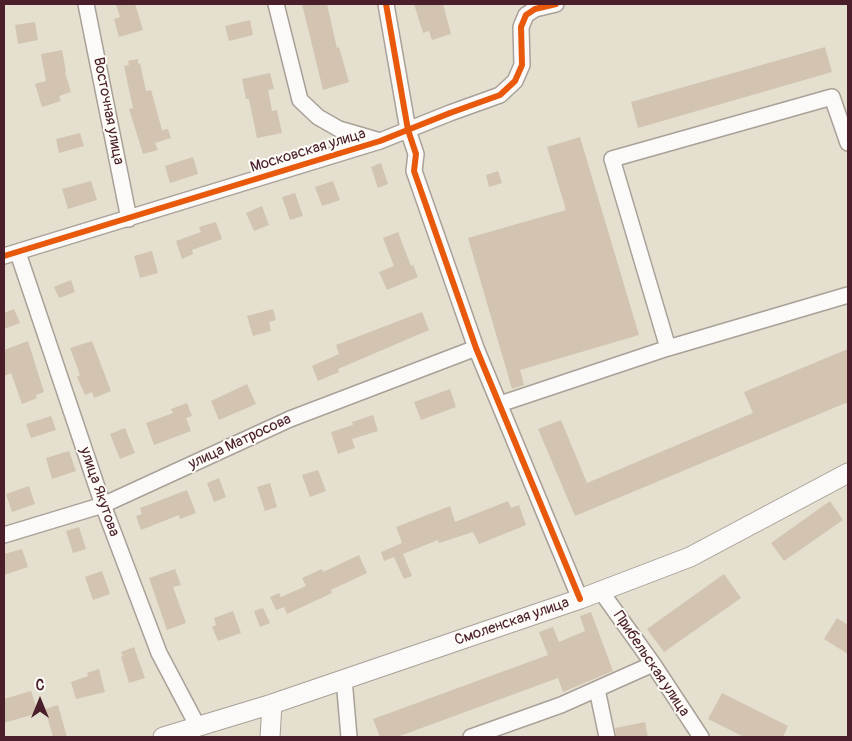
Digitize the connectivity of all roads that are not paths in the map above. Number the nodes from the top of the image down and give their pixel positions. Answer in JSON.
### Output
{"nodes":[{"id":1,"x":86,"y":4,"type":"edge"},
{"id":2,"x":276,"y":4,"type":"edge"},
{"id":3,"x":386,"y":4,"type":"edge"},
{"id":4,"x":556,"y":4,"type":"edge"},
{"id":5,"x":408,"y":130,"type":"junction"},
{"id":6,"x":380,"y":142,"type":"junction"},
{"id":7,"x":848,"y":143,"type":"edge"},
{"id":8,"x":129,"y":219,"type":"junction"},
{"id":9,"x":11,"y":254,"type":"edge"},
{"id":10,"x":848,"y":295,"type":"edge"},
{"id":11,"x":476,"y":348,"type":"junction"},
{"id":12,"x":668,"y":348,"type":"junction"},
{"id":13,"x":500,"y":404,"type":"junction"},
{"id":14,"x":848,"y":473,"type":"edge"},
{"id":15,"x":103,"y":505,"type":"junction"},
{"id":16,"x":4,"y":535,"type":"edge"},
{"id":17,"x":600,"y":590,"type":"junction"},
{"id":18,"x":580,"y":599,"type":"junction"},
{"id":19,"x":652,"y":664,"type":"junction"},
{"id":20,"x":344,"y":679,"type":"junction"},
{"id":21,"x":597,"y":689,"type":"junction"},
{"id":22,"x":272,"y":704,"type":"junction"},
{"id":23,"x":197,"y":726,"type":"junction"},
{"id":24,"x":163,"y":737,"type":"edge"},
{"id":25,"x":270,"y":737,"type":"edge"},
{"id":26,"x":348,"y":737,"type":"edge"},
{"id":27,"x":471,"y":737,"type":"edge"},
{"id":28,"x":608,"y":737,"type":"edge"},
{"id":29,"x":701,"y":737,"type":"edge"}],
"edges":[{"from":1,"to":8,"type":"street","name":"Восточная улица"},
{"from":2,"to":6,"type":"street"},
{"from":3,"to":5,"type":"street"},
{"from":4,"to":5,"type":"street","name":"Московская улица"},
{"from":5,"to":6,"type":"street","name":"Московская улица"},
{"from":5,"to":11,"type":"street"},
{"from":6,"to":8,"type":"street","name":"Московская улица"},
{"from":7,"to":12,"type":"street"},
{"from":8,"to":9,"type":"street","name":"Московская улица"},
{"from":9,"to":15,"type":"street","name":"улица Якутова"},
{"from":10,"to":12,"type":"street"},
{"from":11,"to":13,"type":"street"},
{"from":11,"to":15,"type":"street","name":"улица Матросова"},
{"from":12,"to":13,"type":"street"},
{"from":13,"to":18,"type":"street"},
{"from":14,"to":17,"type":"main road","name":"Смоленская улица"},
{"from":15,"to":16,"type":"street","name":"улица Матросова"},
{"from":15,"to":23,"type":"street","name":"улица Якутова"},
{"from":17,"to":18,"type":"main road","name":"Смоленская улица"},
{"from":17,"to":19,"type":"street","name":"Прибельская улица"},
{"from":18,"to":20,"type":"main road","name":"Смоленская улица"},
{"from":19,"to":21,"type":"street"},
{"from":19,"to":29,"type":"street","name":"Прибельская улица"},
{"from":20,"to":22,"type":"main road","name":"Смоленская улица"},
{"from":20,"to":26,"type":"street"},
{"from":21,"to":27,"type":"street"},
{"from":21,"to":28,"type":"street"},
{"from":22,"to":23,"type":"main road","name":"Смоленская улица"},
{"from":22,"to":25,"type":"main road"},
{"from":23,"to":24,"type":"main road","name":"Смоленская улица"}]}
